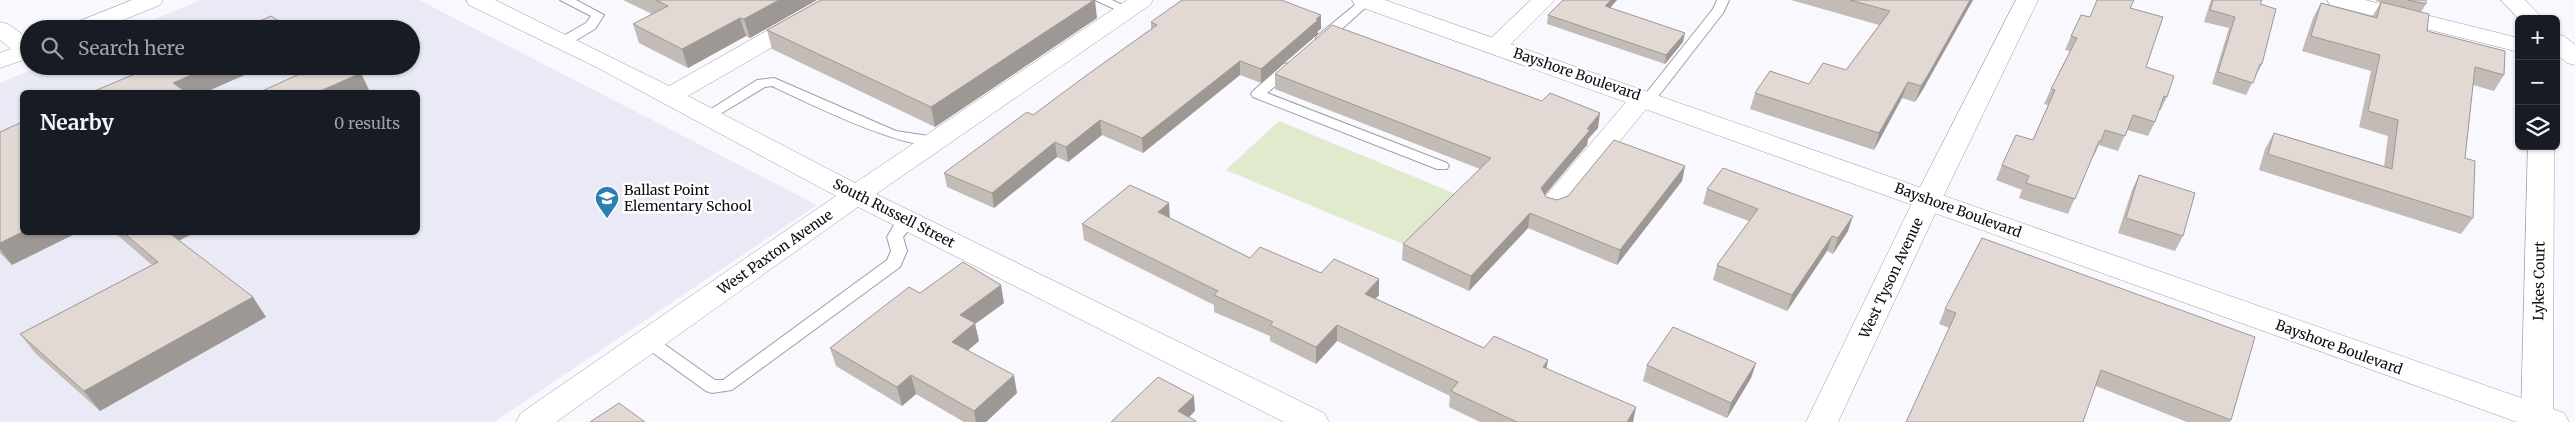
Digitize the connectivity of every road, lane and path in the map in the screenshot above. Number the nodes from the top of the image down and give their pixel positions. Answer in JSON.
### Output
{"nodes":[{"id":1,"x":152,"y":0,"type":"edge"},
{"id":2,"x":477,"y":0,"type":"edge"},
{"id":3,"x":566,"y":0,"type":"edge"},
{"id":4,"x":837,"y":0,"type":"edge"},
{"id":5,"x":1101,"y":0,"type":"edge"},
{"id":6,"x":1544,"y":0,"type":"edge"},
{"id":7,"x":1723,"y":0,"type":"edge"},
{"id":8,"x":2028,"y":0,"type":"edge"},
{"id":9,"x":2338,"y":0,"type":"edge"},
{"id":10,"x":2512,"y":0,"type":"edge"},
{"id":11,"x":1365,"y":1,"type":"edge"},
{"id":12,"x":1135,"y":5,"type":"edge"},
{"id":13,"x":2528,"y":15,"type":"edge"},
{"id":14,"x":102,"y":20,"type":"edge"},
{"id":15,"x":0,"y":29,"type":"edge"},
{"id":16,"x":563,"y":42,"type":"junction"},
{"id":17,"x":20,"y":44,"type":"edge"},
{"id":18,"x":2515,"y":44,"type":"edge"},
{"id":19,"x":2560,"y":45,"type":"edge"},
{"id":20,"x":1496,"y":46,"type":"junction"},
{"id":21,"x":20,"y":53,"type":"edge"},
{"id":22,"x":2560,"y":56,"type":"edge"},
{"id":23,"x":2575,"y":59,"type":"edge"},
{"id":24,"x":0,"y":61,"type":"edge"},
{"id":25,"x":669,"y":96,"type":"junction"},
{"id":26,"x":1646,"y":99,"type":"junction"},
{"id":27,"x":707,"y":116,"type":"junction"},
{"id":28,"x":935,"y":141,"type":"junction"},
{"id":29,"x":2541,"y":150,"type":"edge"},
{"id":30,"x":1442,"y":166,"type":"dead end"},
{"id":31,"x":856,"y":195,"type":"junction"},
{"id":32,"x":1928,"y":199,"type":"junction"},
{"id":33,"x":1554,"y":204,"type":"edge"},
{"id":34,"x":908,"y":221,"type":"junction"},
{"id":35,"x":648,"y":342,"type":"junction"},
{"id":36,"x":2545,"y":419,"type":"edge"},
{"id":37,"x":532,"y":422,"type":"edge"},
{"id":38,"x":1313,"y":422,"type":"edge"},
{"id":39,"x":1822,"y":422,"type":"edge"}],
"edges":[{"from":1,"to":14,"type":"street"},
{"from":2,"to":16,"type":"street","name":"South Russell Street"},
{"from":3,"to":16,"type":"lane"},
{"from":4,"to":25,"type":"street"},
{"from":5,"to":12,"type":"lane"},
{"from":6,"to":20,"type":"street"},
{"from":7,"to":26,"type":"lane"},
{"from":8,"to":32,"type":"street","name":"West Tyson Avenue"},
{"from":9,"to":18,"type":"street"},
{"from":10,"to":13,"type":"street"},
{"from":11,"to":20,"type":"street","name":"Bayshore Boulevard"},
{"from":11,"to":30,"type":"lane"},
{"from":12,"to":28,"type":"street","name":"West Paxton Avenue"},
{"from":15,"to":17,"type":"street"},
{"from":16,"to":25,"type":"street","name":"South Russell Street"},
{"from":19,"to":23,"type":"street"},
{"from":20,"to":26,"type":"street","name":"Bayshore Boulevard"},
{"from":21,"to":24,"type":"street"},
{"from":22,"to":23,"type":"street"},
{"from":25,"to":27,"type":"street","name":"South Russell Street"},
{"from":26,"to":32,"type":"street","name":"Bayshore Boulevard"},
{"from":26,"to":33,"type":"street"},
{"from":27,"to":28,"type":"lane"},
{"from":27,"to":31,"type":"street","name":"South Russell Street"},
{"from":28,"to":31,"type":"street","name":"West Paxton Avenue"},
{"from":29,"to":36,"type":"street","name":"Lykes Court"},
{"from":31,"to":34,"type":"street","name":"South Russell Street"},
{"from":31,"to":35,"type":"street","name":"West Paxton Avenue"},
{"from":32,"to":36,"type":"street","name":"Bayshore Boulevard"},
{"from":32,"to":39,"type":"street","name":"West Tyson Avenue"},
{"from":34,"to":35,"type":"lane"},
{"from":34,"to":38,"type":"street","name":"South Russell Street"},
{"from":35,"to":37,"type":"street","name":"West Paxton Avenue"}]}
